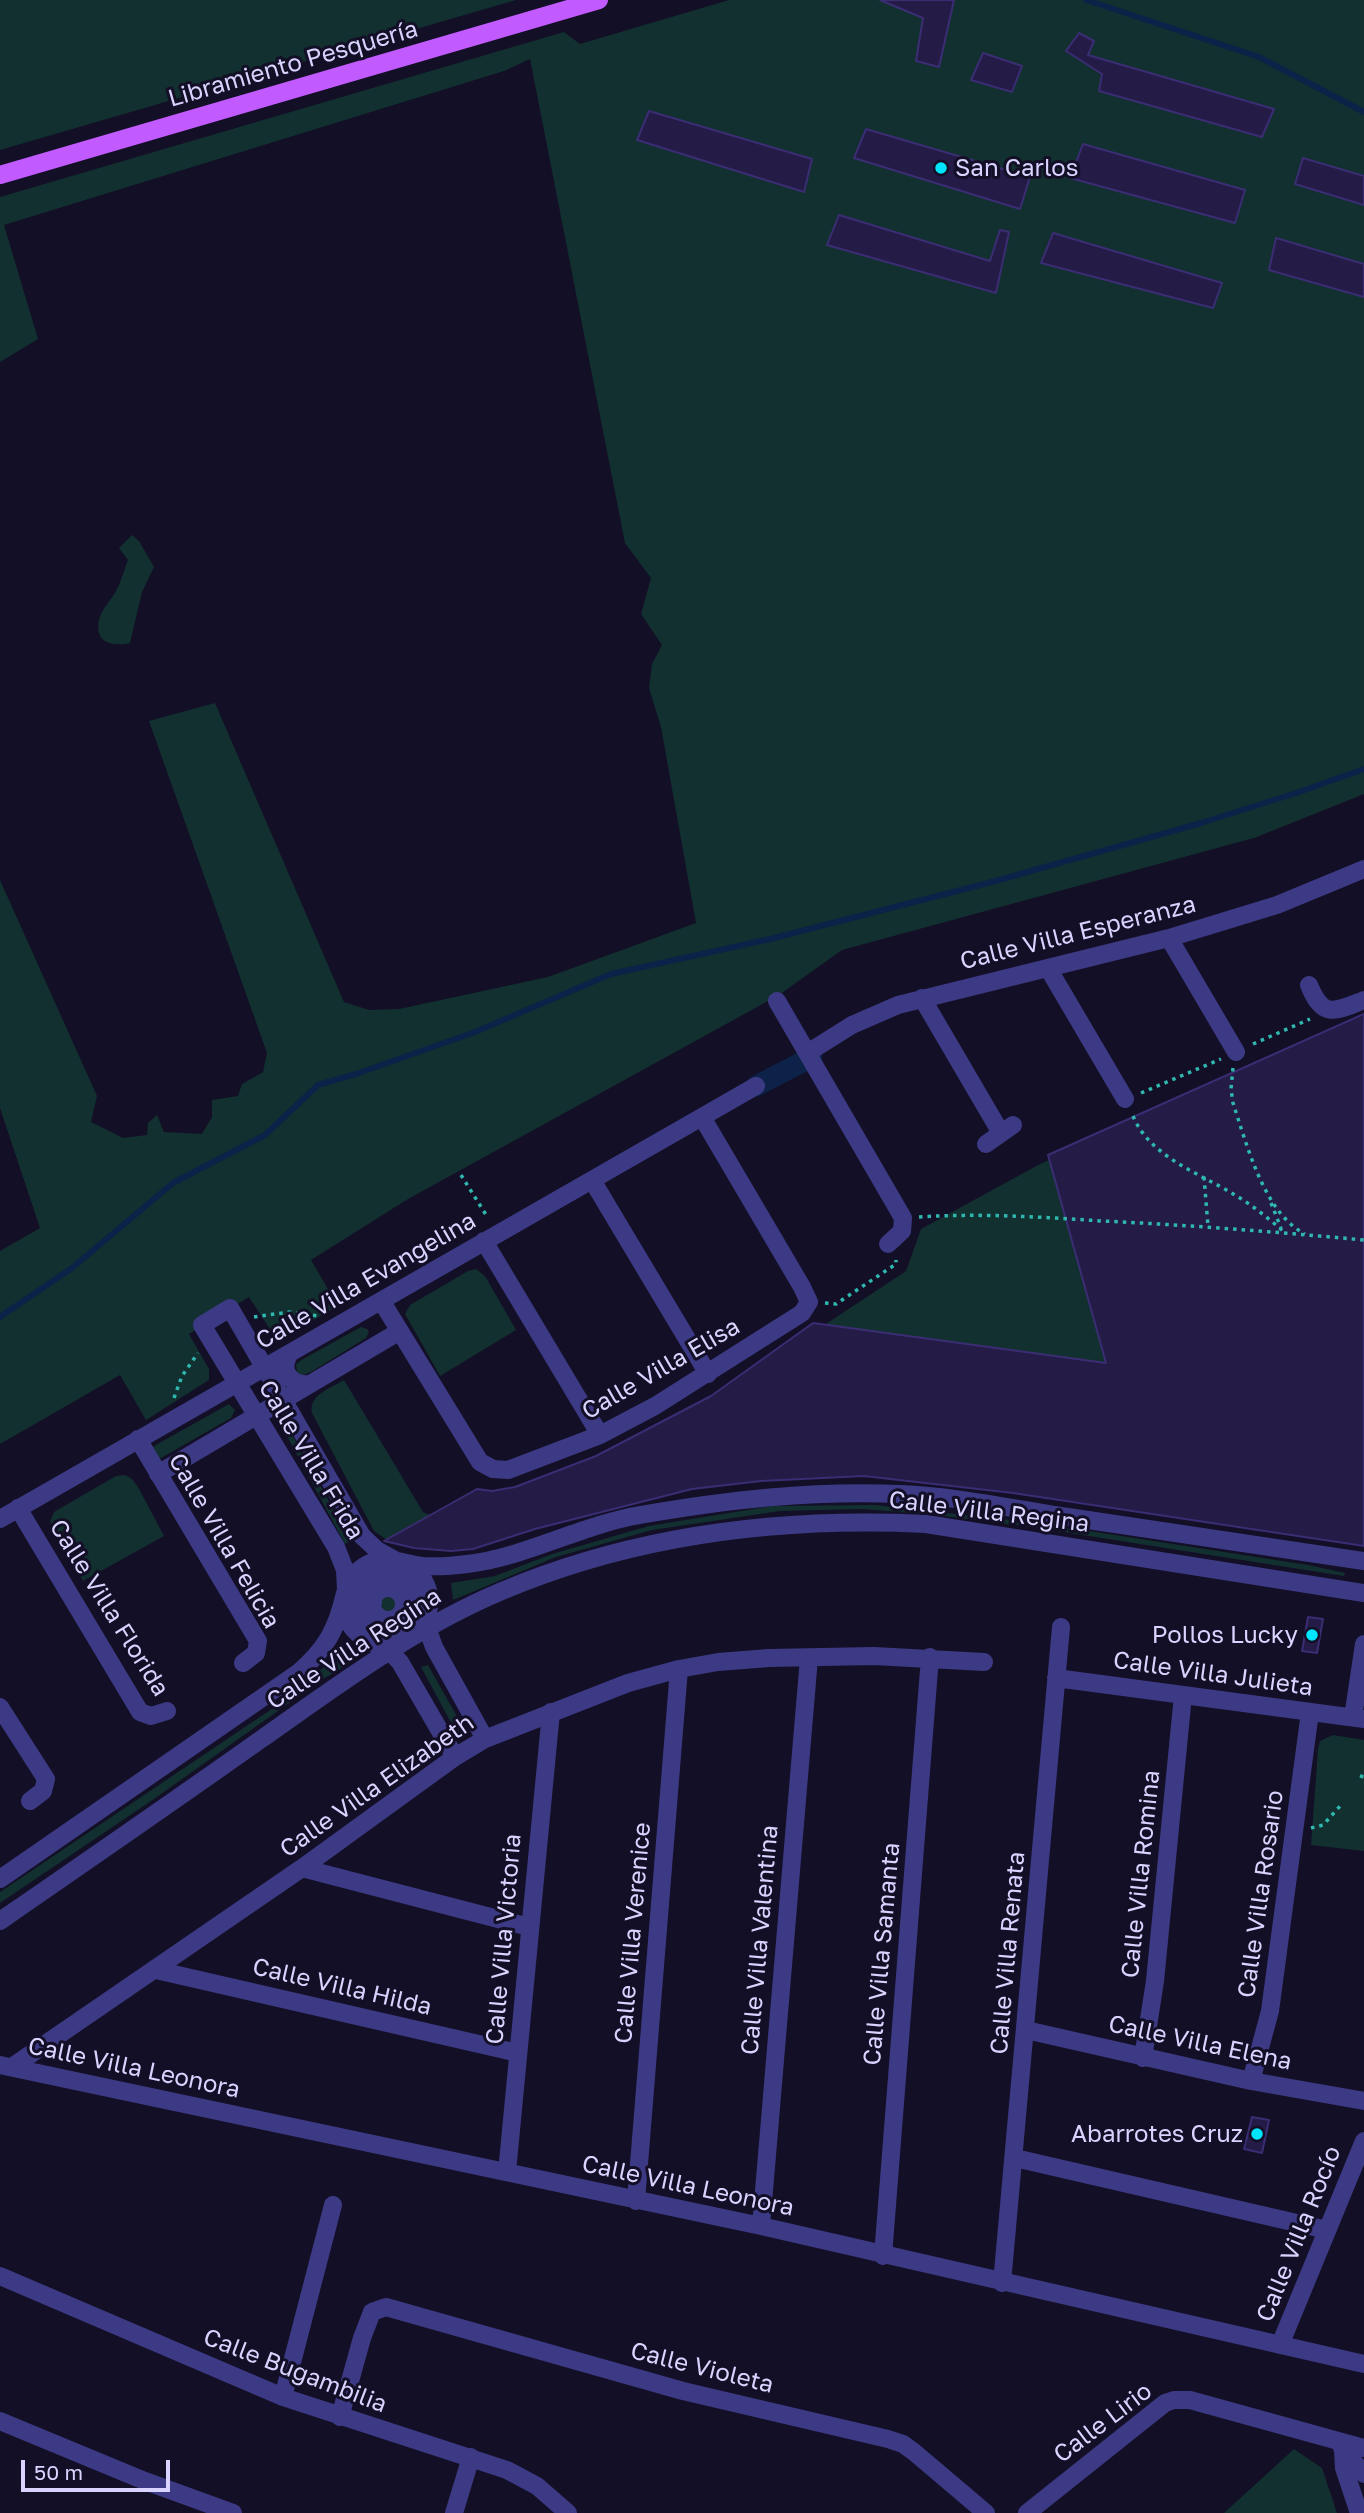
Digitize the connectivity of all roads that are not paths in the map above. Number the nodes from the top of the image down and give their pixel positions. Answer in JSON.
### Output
{"nodes":[{"id":1,"x":599,"y":0,"type":"edge"},
{"id":2,"x":0,"y":175,"type":"edge"},
{"id":3,"x":1364,"y":869,"type":"edge"},
{"id":4,"x":1169,"y":937,"type":"junction"},
{"id":5,"x":1048,"y":968,"type":"junction"},
{"id":6,"x":1309,"y":985,"type":"dead end"},
{"id":7,"x":922,"y":998,"type":"junction"},
{"id":8,"x":1364,"y":1000,"type":"edge"},
{"id":9,"x":777,"y":1001,"type":"dead end"},
{"id":10,"x":809,"y":1052,"type":"junction"},
{"id":11,"x":1236,"y":1052,"type":"road end"},
{"id":12,"x":756,"y":1086,"type":"dead end"},
{"id":13,"x":1125,"y":1099,"type":"road end"},
{"id":14,"x":702,"y":1117,"type":"junction"},
{"id":15,"x":1000,"y":1134,"type":"dead end"},
{"id":16,"x":592,"y":1180,"type":"junction"},
{"id":17,"x":491,"y":1238,"type":"junction"},
{"id":18,"x":892,"y":1241,"type":"road end"},
{"id":19,"x":382,"y":1301,"type":"junction"},
{"id":20,"x":400,"y":1331,"type":"junction"},
{"id":21,"x":708,"y":1374,"type":"junction"},
{"id":22,"x":267,"y":1376,"type":"junction"},
{"id":23,"x":310,"y":1384,"type":"junction"},
{"id":24,"x":227,"y":1385,"type":"junction"},
{"id":25,"x":290,"y":1405,"type":"junction"},
{"id":26,"x":253,"y":1425,"type":"junction"},
{"id":27,"x":600,"y":1436,"type":"junction"},
{"id":28,"x":138,"y":1439,"type":"junction"},
{"id":29,"x":158,"y":1474,"type":"junction"},
{"id":30,"x":18,"y":1508,"type":"junction"},
{"id":31,"x":0,"y":1519,"type":"edge"},
{"id":32,"x":1356,"y":1560,"type":"edge"},
{"id":33,"x":1350,"y":1591,"type":"edge"},
{"id":34,"x":388,"y":1599,"type":"junction"},
{"id":35,"x":1364,"y":1605,"type":"edge"},
{"id":36,"x":428,"y":1627,"type":"junction"},
{"id":37,"x":1061,"y":1627,"type":"dead end"},
{"id":38,"x":373,"y":1642,"type":"junction"},
{"id":39,"x":1364,"y":1644,"type":"edge"},
{"id":40,"x":389,"y":1651,"type":"junction"},
{"id":41,"x":930,"y":1657,"type":"junction"},
{"id":42,"x":809,"y":1658,"type":"junction"},
{"id":43,"x":984,"y":1662,"type":"dead end"},
{"id":44,"x":243,"y":1664,"type":"dead end"},
{"id":45,"x":680,"y":1669,"type":"junction"},
{"id":46,"x":1056,"y":1678,"type":"junction"},
{"id":47,"x":1183,"y":1695,"type":"junction"},
{"id":48,"x":0,"y":1707,"type":"edge"},
{"id":49,"x":167,"y":1711,"type":"dead end"},
{"id":50,"x":551,"y":1712,"type":"junction"},
{"id":51,"x":1310,"y":1712,"type":"junction"},
{"id":52,"x":1358,"y":1718,"type":"edge"},
{"id":53,"x":485,"y":1739,"type":"junction"},
{"id":54,"x":455,"y":1756,"type":"junction"},
{"id":55,"x":30,"y":1801,"type":"dead end"},
{"id":56,"x":302,"y":1868,"type":"junction"},
{"id":57,"x":0,"y":1880,"type":"edge"},
{"id":58,"x":0,"y":1921,"type":"edge"},
{"id":59,"x":529,"y":1927,"type":"junction"},
{"id":60,"x":156,"y":1970,"type":"junction"},
{"id":61,"x":1026,"y":2030,"type":"junction"},
{"id":62,"x":518,"y":2053,"type":"junction"},
{"id":63,"x":1143,"y":2058,"type":"junction"},
{"id":64,"x":6,"y":2066,"type":"edge"},
{"id":65,"x":1251,"y":2081,"type":"junction"},
{"id":66,"x":1364,"y":2101,"type":"edge"},
{"id":67,"x":1364,"y":2141,"type":"edge"},
{"id":68,"x":1015,"y":2158,"type":"junction"},
{"id":69,"x":507,"y":2172,"type":"junction"},
{"id":70,"x":636,"y":2201,"type":"junction"},
{"id":71,"x":333,"y":2205,"type":"dead end"},
{"id":72,"x":761,"y":2226,"type":"junction"},
{"id":73,"x":1327,"y":2230,"type":"junction"},
{"id":74,"x":883,"y":2256,"type":"junction"},
{"id":75,"x":0,"y":2276,"type":"edge"},
{"id":76,"x":1002,"y":2283,"type":"junction"},
{"id":77,"x":1280,"y":2345,"type":"junction"},
{"id":78,"x":1364,"y":2364,"type":"edge"},
{"id":79,"x":283,"y":2397,"type":"junction"},
{"id":80,"x":340,"y":2417,"type":"junction"},
{"id":81,"x":0,"y":2421,"type":"edge"},
{"id":82,"x":1341,"y":2446,"type":"junction"},
{"id":83,"x":1364,"y":2448,"type":"edge"},
{"id":84,"x":471,"y":2457,"type":"junction"},
{"id":85,"x":1364,"y":2474,"type":"edge"},
{"id":86,"x":233,"y":2513,"type":"edge"},
{"id":87,"x":454,"y":2513,"type":"edge"},
{"id":88,"x":568,"y":2513,"type":"edge"},
{"id":89,"x":986,"y":2513,"type":"edge"},
{"id":90,"x":1027,"y":2513,"type":"edge"},
{"id":91,"x":1359,"y":2513,"type":"edge"}],
"edges":[{"from":1,"to":2,"type":"main road","name":"Libramiento Pesquería"},
{"from":3,"to":4,"type":"street","name":"Calle Villa Esperanza"},
{"from":4,"to":5,"type":"street","name":"Calle Villa Esperanza"},
{"from":4,"to":11,"type":"street"},
{"from":5,"to":7,"type":"street","name":"Calle Villa Esperanza"},
{"from":5,"to":13,"type":"street"},
{"from":6,"to":8,"type":"street"},
{"from":7,"to":10,"type":"street","name":"Calle Villa Esperanza"},
{"from":7,"to":15,"type":"street"},
{"from":9,"to":10,"type":"street"},
{"from":10,"to":18,"type":"street"},
{"from":12,"to":14,"type":"street","name":"Calle Villa Evangelina"},
{"from":14,"to":16,"type":"street","name":"Calle Villa Evangelina"},
{"from":14,"to":21,"type":"street","name":"Calle Villa Elisa"},
{"from":16,"to":17,"type":"street","name":"Calle Villa Evangelina"},
{"from":16,"to":21,"type":"street"},
{"from":17,"to":19,"type":"street","name":"Calle Villa Evangelina"},
{"from":17,"to":27,"type":"street"},
{"from":19,"to":20,"type":"street","name":"Calle Villa Elisa"},
{"from":19,"to":22,"type":"street","name":"Calle Villa Evangelina"},
{"from":20,"to":23,"type":"street"},
{"from":20,"to":27,"type":"street","name":"Calle Villa Elisa"},
{"from":21,"to":27,"type":"street","name":"Calle Villa Elisa"},
{"from":22,"to":23,"type":"street"},
{"from":22,"to":24,"type":"street","name":"Calle Villa Evangelina"},
{"from":22,"to":24,"type":"street"},
{"from":22,"to":24,"type":"street","name":"Calle Villa Frida"},
{"from":22,"to":25,"type":"street","name":"Calle Villa Frida"},
{"from":22,"to":25,"type":"street"},
{"from":22,"to":26,"type":"street"},
{"from":23,"to":25,"type":"street"},
{"from":24,"to":26,"type":"street","name":"Calle Villa Frida"},
{"from":24,"to":28,"type":"street","name":"Calle Villa Evangelina"},
{"from":25,"to":26,"type":"street"},
{"from":25,"to":34,"type":"street","name":"Calle Villa Frida"},
{"from":26,"to":29,"type":"street"},
{"from":26,"to":34,"type":"street","name":"Calle Villa Frida"},
{"from":28,"to":29,"type":"street","name":"Calle Villa Felicia"},
{"from":28,"to":30,"type":"street","name":"Calle Villa Evangelina"},
{"from":29,"to":44,"type":"street","name":"Calle Villa Felicia"},
{"from":30,"to":31,"type":"street","name":"Calle Villa Evangelina"},
{"from":30,"to":49,"type":"street","name":"Calle Villa Florida"},
{"from":32,"to":33,"type":"street"},
{"from":32,"to":34,"type":"street","name":"Calle Villa Regina"},
{"from":33,"to":35,"type":"street"},
{"from":33,"to":36,"type":"street","name":"Calle Villa Regina"},
{"from":34,"to":36,"type":"street","name":"Calle Villa Regina"},
{"from":34,"to":38,"type":"street"},
{"from":34,"to":38,"type":"street"},
{"from":34,"to":40,"type":"street","name":"Calle Villa Regina"},
{"from":34,"to":57,"type":"street","name":"Calle Villa Regina"},
{"from":36,"to":53,"type":"street"},
{"from":37,"to":46,"type":"street","name":"Calle Villa Renata"},
{"from":38,"to":40,"type":"street"},
{"from":39,"to":52,"type":"street"},
{"from":40,"to":54,"type":"street"},
{"from":40,"to":58,"type":"street","name":"Calle Villa Regina"},
{"from":41,"to":42,"type":"street","name":"Calle Villa Elizabeth"},
{"from":41,"to":43,"type":"street","name":"Calle Villa Elizabeth"},
{"from":41,"to":74,"type":"street","name":"Calle Villa Samanta"},
{"from":42,"to":45,"type":"street","name":"Calle Villa Elizabeth"},
{"from":42,"to":72,"type":"street","name":"Calle Villa Valentina"},
{"from":45,"to":50,"type":"street","name":"Calle Villa Elizabeth"},
{"from":45,"to":70,"type":"street","name":"Calle Villa Verenice"},
{"from":46,"to":47,"type":"street","name":"Calle Villa Julieta"},
{"from":46,"to":61,"type":"street","name":"Calle Villa Renata"},
{"from":47,"to":51,"type":"street","name":"Calle Villa Julieta"},
{"from":47,"to":63,"type":"street","name":"Calle Villa Romina"},
{"from":48,"to":55,"type":"street"},
{"from":50,"to":53,"type":"street","name":"Calle Villa Elizabeth"},
{"from":50,"to":59,"type":"street","name":"Calle Villa Victoria"},
{"from":51,"to":52,"type":"street","name":"Calle Villa Julieta"},
{"from":51,"to":65,"type":"street","name":"Calle Villa Rosario"},
{"from":53,"to":54,"type":"street","name":"Calle Villa Elizabeth"},
{"from":54,"to":56,"type":"street","name":"Calle Villa Elizabeth"},
{"from":56,"to":59,"type":"street"},
{"from":56,"to":60,"type":"street","name":"Calle Villa Elizabeth"},
{"from":59,"to":62,"type":"street","name":"Calle Villa Victoria"},
{"from":60,"to":62,"type":"street","name":"Calle Villa Hilda"},
{"from":60,"to":64,"type":"street","name":"Calle Villa Elizabeth"},
{"from":61,"to":63,"type":"street","name":"Calle Villa Elena"},
{"from":61,"to":68,"type":"street","name":"Calle Villa Renata"},
{"from":62,"to":69,"type":"street","name":"Calle Villa Victoria"},
{"from":63,"to":65,"type":"street","name":"Calle Villa Elena"},
{"from":64,"to":69,"type":"street","name":"Calle Villa Leonora"},
{"from":65,"to":66,"type":"street","name":"Calle Villa Elena"},
{"from":67,"to":73,"type":"street","name":"Calle Villa Rocío"},
{"from":68,"to":73,"type":"street"},
{"from":68,"to":76,"type":"street","name":"Calle Villa Renata"},
{"from":69,"to":70,"type":"street","name":"Calle Villa Leonora"},
{"from":70,"to":72,"type":"street","name":"Calle Villa Leonora"},
{"from":71,"to":79,"type":"street"},
{"from":72,"to":74,"type":"street","name":"Calle Villa Leonora"},
{"from":73,"to":77,"type":"street","name":"Calle Villa Rocío"},
{"from":74,"to":76,"type":"street","name":"Calle Villa Leonora"},
{"from":75,"to":79,"type":"street","name":"Calle Bugambilia"},
{"from":76,"to":77,"type":"street","name":"Calle Villa Leonora"},
{"from":77,"to":78,"type":"street","name":"Calle Villa Leonora"},
{"from":79,"to":80,"type":"street","name":"Calle Bugambilia"},
{"from":80,"to":84,"type":"street","name":"Calle Bugambilia"},
{"from":80,"to":89,"type":"street","name":"Calle Violeta"},
{"from":81,"to":86,"type":"street"},
{"from":82,"to":83,"type":"street"},
{"from":82,"to":85,"type":"street"},
{"from":82,"to":90,"type":"street","name":"Calle Lirio"},
{"from":82,"to":91,"type":"street"},
{"from":84,"to":87,"type":"street"},
{"from":84,"to":88,"type":"street","name":"Calle Bugambilia"}]}
